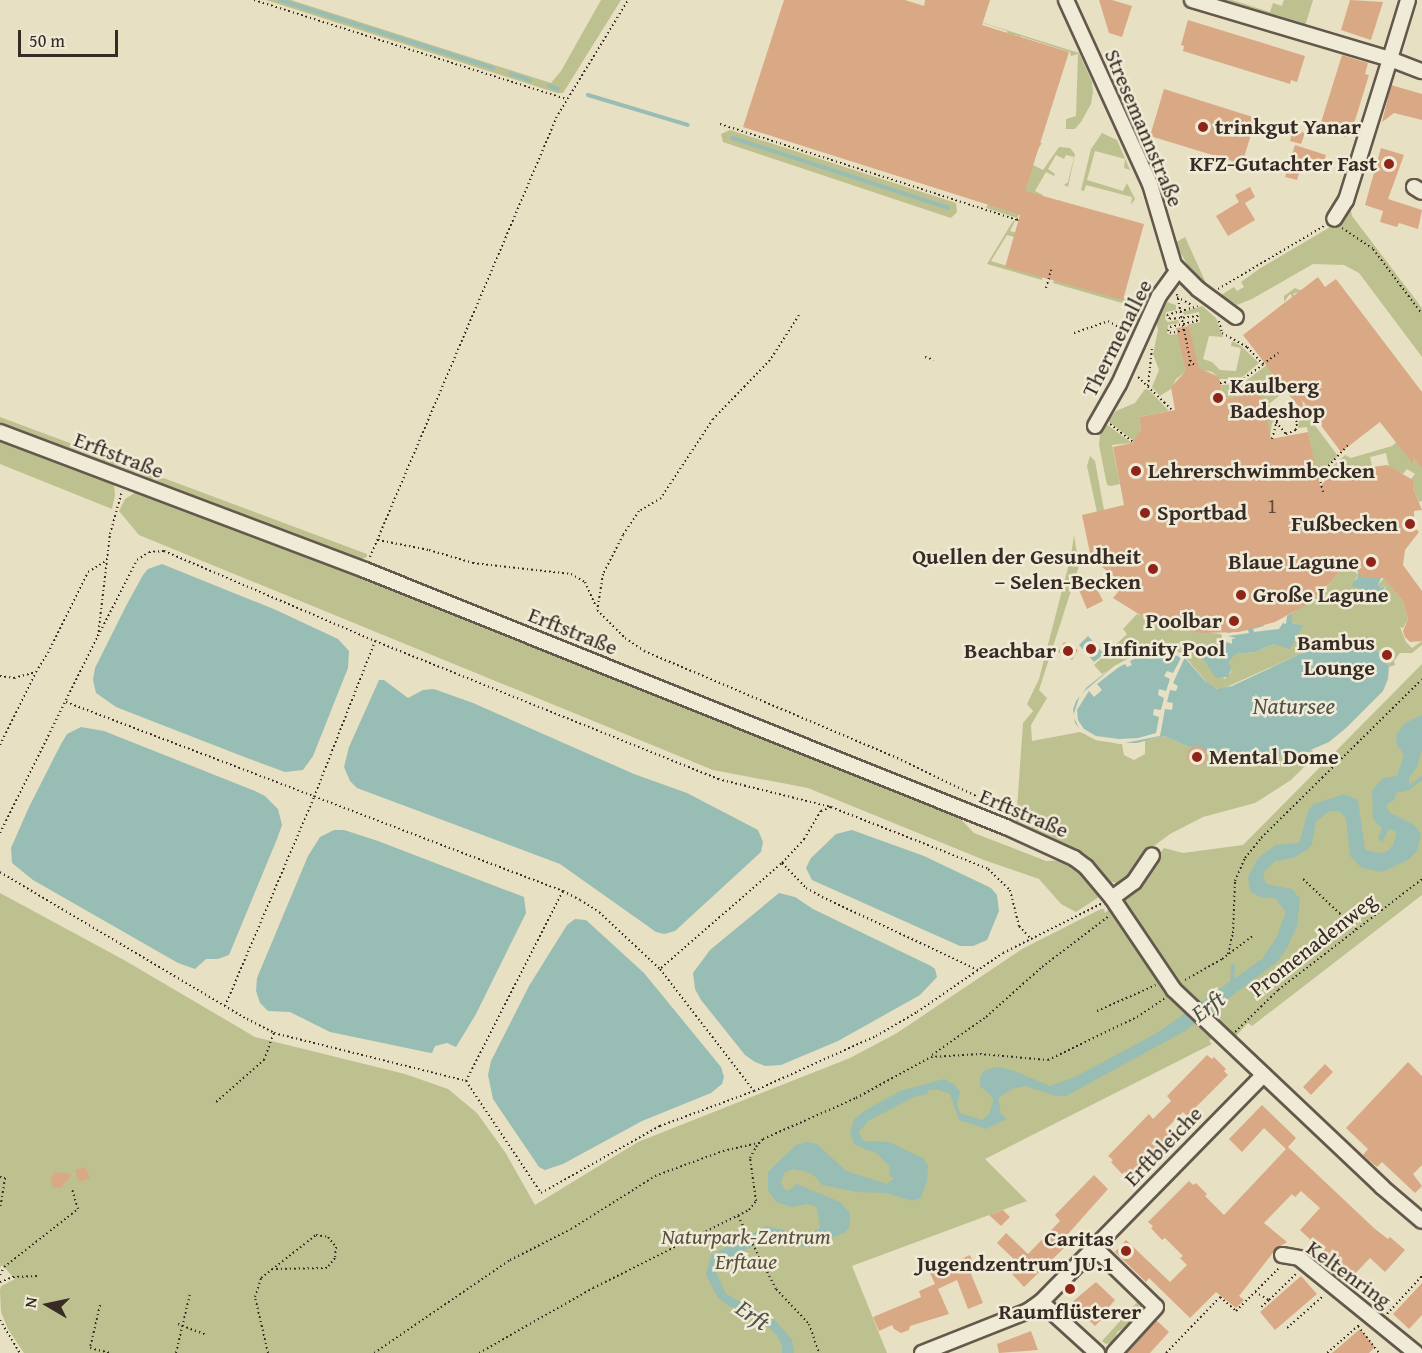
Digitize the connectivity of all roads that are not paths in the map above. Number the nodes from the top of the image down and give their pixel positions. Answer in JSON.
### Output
{"nodes":[{"id":1,"x":1066,"y":0,"type":"edge"},
{"id":2,"x":1192,"y":0,"type":"edge"},
{"id":3,"x":1408,"y":0,"type":"edge"},
{"id":4,"x":1390,"y":59,"type":"junction"},
{"id":5,"x":1422,"y":71,"type":"edge"},
{"id":6,"x":1334,"y":219,"type":"road end"},
{"id":7,"x":1178,"y":270,"type":"junction"},
{"id":8,"x":1236,"y":317,"type":"dead end"},
{"id":9,"x":1098,"y":421,"type":"road end"},
{"id":10,"x":0,"y":432,"type":"edge"},
{"id":11,"x":1152,"y":855,"type":"dead end"},
{"id":12,"x":1115,"y":903,"type":"junction"},
{"id":13,"x":1263,"y":1075,"type":"junction"},
{"id":14,"x":1422,"y":1221,"type":"edge"},
{"id":15,"x":1094,"y":1247,"type":"junction"},
{"id":16,"x":1287,"y":1255,"type":"road end"},
{"id":17,"x":1041,"y":1302,"type":"junction"},
{"id":18,"x":922,"y":1353,"type":"edge"},
{"id":19,"x":1097,"y":1353,"type":"edge"},
{"id":20,"x":1114,"y":1353,"type":"edge"},
{"id":21,"x":1416,"y":1353,"type":"edge"}],
"edges":[{"from":1,"to":7,"type":"street","name":"Stresemannstraße"},
{"from":2,"to":4,"type":"street"},
{"from":3,"to":4,"type":"street"},
{"from":4,"to":5,"type":"street"},
{"from":4,"to":6,"type":"street"},
{"from":7,"to":8,"type":"street","name":"Stresemannstraße"},
{"from":7,"to":9,"type":"street","name":"Thermenallee"},
{"from":10,"to":12,"type":"street","name":"Erftstraße"},
{"from":11,"to":12,"type":"street"},
{"from":12,"to":13,"type":"street","name":"Erftstraße"},
{"from":13,"to":14,"type":"street","name":"Erftstraße"},
{"from":13,"to":15,"type":"street","name":"Erftbleiche"},
{"from":15,"to":17,"type":"street","name":"Erftbleiche"},
{"from":15,"to":20,"type":"street"},
{"from":16,"to":21,"type":"street","name":"Keltenring"},
{"from":17,"to":18,"type":"street","name":"Erftbleiche"},
{"from":17,"to":19,"type":"street"}]}
